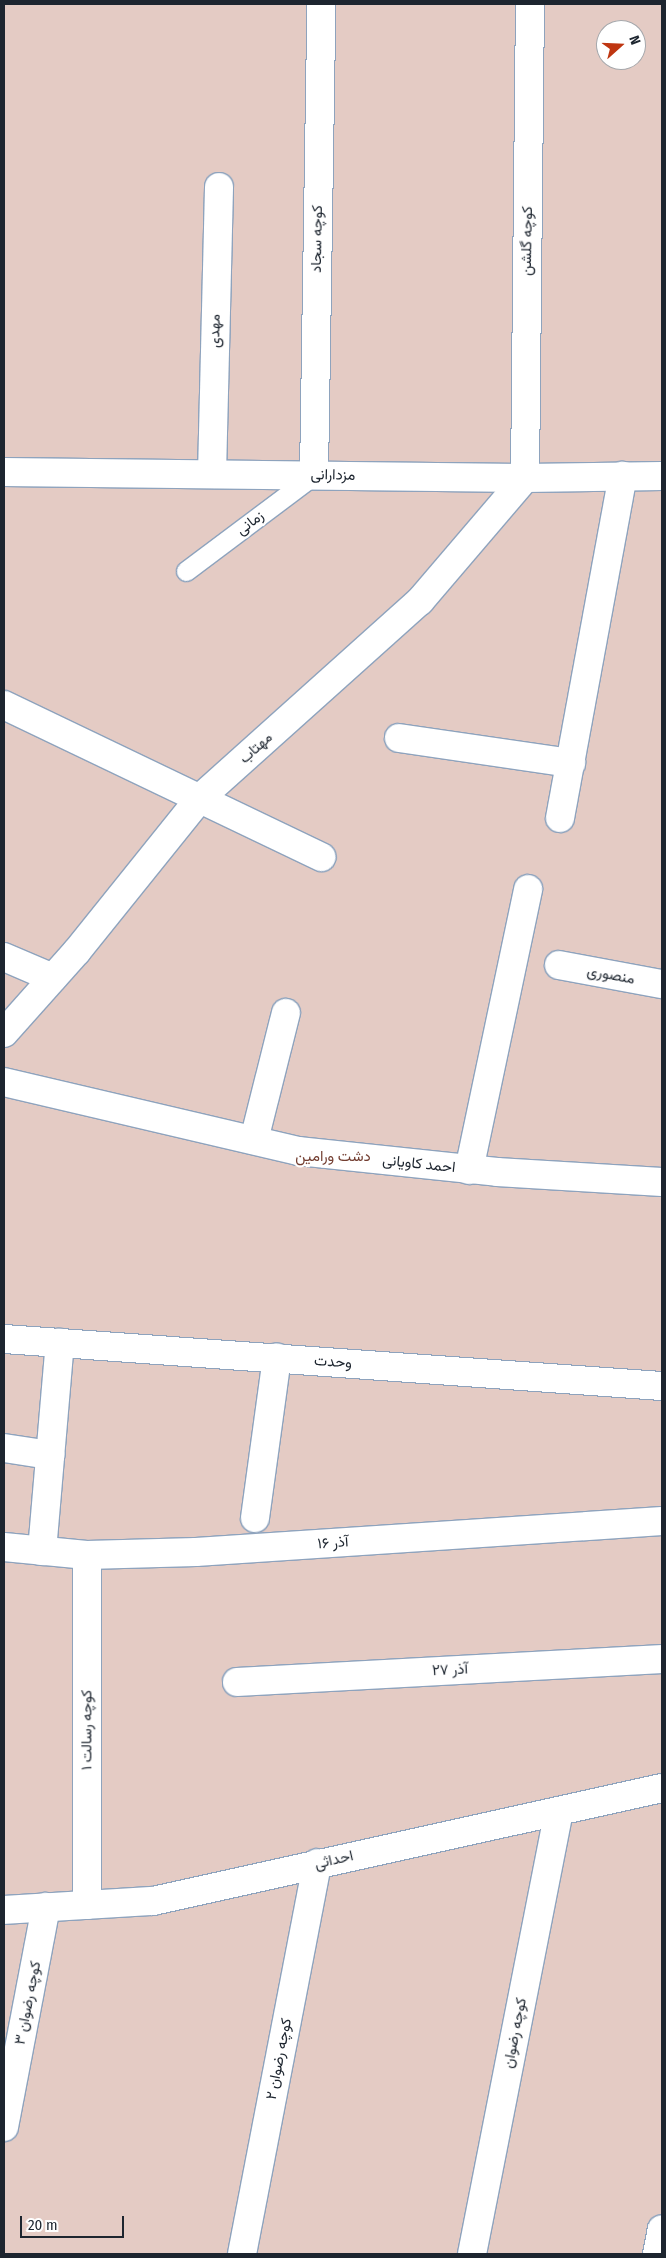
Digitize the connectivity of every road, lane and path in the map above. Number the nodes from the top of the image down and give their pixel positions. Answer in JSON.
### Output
{"nodes":[{"id":1,"x":321,"y":4,"type":"edge"},
{"id":2,"x":530,"y":4,"type":"edge"},
{"id":3,"x":219,"y":188,"type":"dead end"},
{"id":4,"x":4,"y":472,"type":"edge"},
{"id":5,"x":212,"y":474,"type":"junction"},
{"id":6,"x":314,"y":475,"type":"junction"},
{"id":7,"x":623,"y":476,"type":"junction"},
{"id":8,"x":662,"y":476,"type":"edge"},
{"id":9,"x":525,"y":478,"type":"junction"},
{"id":10,"x":186,"y":571,"type":"dead end"},
{"id":11,"x":4,"y":705,"type":"edge"},
{"id":12,"x":399,"y":738,"type":"dead end"},
{"id":13,"x":571,"y":763,"type":"junction"},
{"id":14,"x":199,"y":799,"type":"junction"},
{"id":15,"x":560,"y":818,"type":"dead end"},
{"id":16,"x":321,"y":857,"type":"dead end"},
{"id":17,"x":528,"y":889,"type":"dead end"},
{"id":18,"x":4,"y":957,"type":"edge"},
{"id":19,"x":559,"y":965,"type":"dead end"},
{"id":20,"x":53,"y":978,"type":"junction"},
{"id":21,"x":662,"y":984,"type":"edge"},
{"id":22,"x":286,"y":1014,"type":"dead end"},
{"id":23,"x":4,"y":1033,"type":"edge"},
{"id":24,"x":4,"y":1082,"type":"edge"},
{"id":25,"x":254,"y":1140,"type":"junction"},
{"id":26,"x":469,"y":1170,"type":"junction"},
{"id":27,"x":662,"y":1182,"type":"edge"},
{"id":28,"x":4,"y":1339,"type":"edge"},
{"id":29,"x":60,"y":1343,"type":"junction"},
{"id":30,"x":277,"y":1358,"type":"junction"},
{"id":31,"x":662,"y":1386,"type":"edge"},
{"id":32,"x":4,"y":1448,"type":"edge"},
{"id":33,"x":50,"y":1455,"type":"junction"},
{"id":34,"x":255,"y":1518,"type":"dead end"},
{"id":35,"x":662,"y":1521,"type":"edge"},
{"id":36,"x":4,"y":1547,"type":"edge"},
{"id":37,"x":42,"y":1551,"type":"junction"},
{"id":38,"x":87,"y":1555,"type":"junction"},
{"id":39,"x":662,"y":1659,"type":"edge"},
{"id":40,"x":237,"y":1682,"type":"dead end"},
{"id":41,"x":662,"y":1788,"type":"edge"},
{"id":42,"x":559,"y":1811,"type":"junction"},
{"id":43,"x":317,"y":1863,"type":"junction"},
{"id":44,"x":87,"y":1905,"type":"junction"},
{"id":45,"x":46,"y":1907,"type":"junction"},
{"id":46,"x":4,"y":1910,"type":"edge"},
{"id":47,"x":4,"y":2127,"type":"edge"},
{"id":48,"x":662,"y":2229,"type":"edge"},
{"id":49,"x":242,"y":2254,"type":"edge"},
{"id":50,"x":472,"y":2254,"type":"edge"},
{"id":51,"x":657,"y":2254,"type":"edge"}],
"edges":[{"from":1,"to":6,"type":"street","name":"کوچه سجاد"},
{"from":2,"to":9,"type":"street","name":"کوچه گلشن"},
{"from":3,"to":5,"type":"street","name":"مهدی"},
{"from":4,"to":5,"type":"street","name":"مزدارانی"},
{"from":5,"to":6,"type":"street","name":"مزدارانی"},
{"from":6,"to":9,"type":"street","name":"مزدارانی"},
{"from":6,"to":10,"type":"lane","name":"زمانی"},
{"from":7,"to":8,"type":"street","name":"مزدارانی"},
{"from":7,"to":9,"type":"street","name":"مزدارانی"},
{"from":7,"to":13,"type":"street"},
{"from":9,"to":14,"type":"street","name":"مهتاب"},
{"from":11,"to":14,"type":"street"},
{"from":12,"to":13,"type":"street"},
{"from":13,"to":15,"type":"street"},
{"from":14,"to":16,"type":"street"},
{"from":14,"to":20,"type":"street","name":"مهتاب"},
{"from":17,"to":26,"type":"street"},
{"from":18,"to":20,"type":"street"},
{"from":19,"to":21,"type":"street","name":"منصوری"},
{"from":20,"to":23,"type":"street","name":"مهتاب"},
{"from":22,"to":25,"type":"street"},
{"from":24,"to":25,"type":"street","name":"احمد کاویانی"},
{"from":25,"to":26,"type":"street","name":"احمد کاویانی"},
{"from":26,"to":27,"type":"street","name":"احمد کاویانی"},
{"from":28,"to":29,"type":"street","name":"وحدت"},
{"from":29,"to":30,"type":"street","name":"وحدت"},
{"from":29,"to":33,"type":"street"},
{"from":30,"to":31,"type":"street","name":"وحدت"},
{"from":30,"to":34,"type":"street"},
{"from":32,"to":33,"type":"street"},
{"from":33,"to":37,"type":"street"},
{"from":35,"to":38,"type":"street","name":"۱۶ آذر"},
{"from":36,"to":37,"type":"street","name":"۱۶ آذر"},
{"from":37,"to":38,"type":"street","name":"۱۶ آذر"},
{"from":38,"to":44,"type":"street","name":"۱ کوچه رسالت"},
{"from":39,"to":40,"type":"street","name":"۲۷ آذر"},
{"from":41,"to":42,"type":"street","name":"احداثی"},
{"from":42,"to":43,"type":"street","name":"احداثی"},
{"from":42,"to":50,"type":"street","name":"کوچه رضوان"},
{"from":43,"to":44,"type":"street","name":"احداثی"},
{"from":43,"to":49,"type":"street","name":"کوچه رضوان ۲"},
{"from":44,"to":45,"type":"street","name":"احداثی"},
{"from":45,"to":46,"type":"street","name":"احداثی"},
{"from":45,"to":47,"type":"street","name":"کوچه رضوان ۳"},
{"from":48,"to":51,"type":"street"}]}
